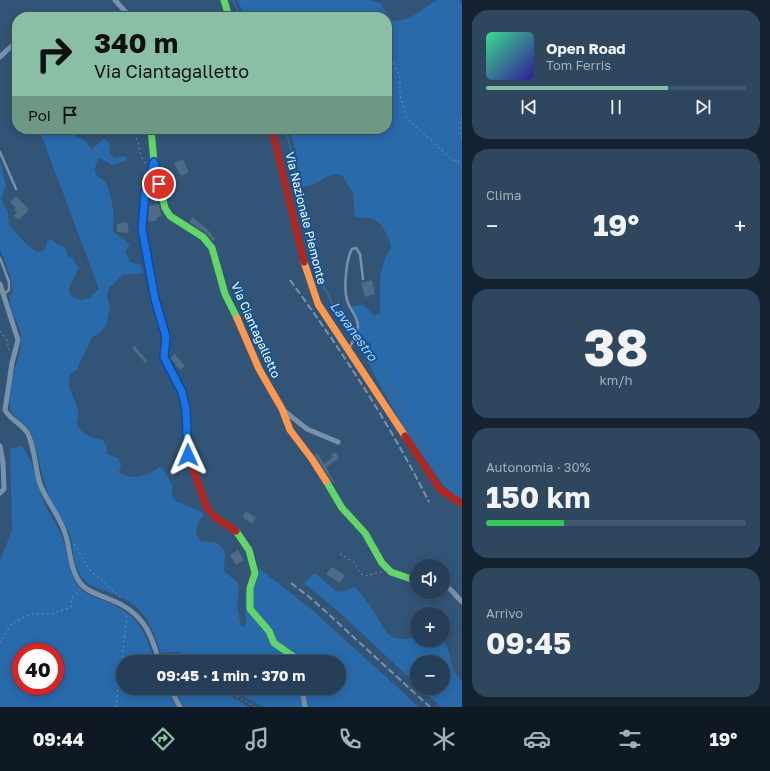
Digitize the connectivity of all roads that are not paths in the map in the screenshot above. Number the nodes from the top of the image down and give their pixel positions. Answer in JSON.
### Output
{"nodes":[{"id":1,"x":115,"y":0,"type":"edge"},
{"id":2,"x":224,"y":0,"type":"edge"},
{"id":3,"x":126,"y":12,"type":"edge"},
{"id":4,"x":228,"y":12,"type":"edge"},
{"id":5,"x":12,"y":46,"type":"edge"},
{"id":6,"x":0,"y":57,"type":"edge"},
{"id":7,"x":151,"y":134,"type":"edge"},
{"id":8,"x":273,"y":134,"type":"edge"},
{"id":9,"x":0,"y":152,"type":"edge"},
{"id":10,"x":153,"y":165,"type":"junction"},
{"id":11,"x":16,"y":189,"type":"dead end"},
{"id":12,"x":0,"y":258,"type":"edge"},
{"id":13,"x":363,"y":279,"type":"dead end"},
{"id":14,"x":0,"y":284,"type":"edge"},
{"id":15,"x":4,"y":295,"type":"junction"},
{"id":16,"x":350,"y":347,"type":"junction"},
{"id":17,"x":282,"y":410,"type":"junction"},
{"id":18,"x":338,"y":442,"type":"dead end"},
{"id":19,"x":0,"y":446,"type":"edge"},
{"id":20,"x":0,"y":493,"type":"edge"},
{"id":21,"x":462,"y":504,"type":"edge"},
{"id":22,"x":410,"y":579,"type":"edge"},
{"id":23,"x":450,"y":589,"type":"edge"},
{"id":24,"x":462,"y":602,"type":"edge"},
{"id":25,"x":157,"y":655,"type":"edge"},
{"id":26,"x":291,"y":655,"type":"edge"},
{"id":27,"x":174,"y":695,"type":"edge"},
{"id":28,"x":303,"y":695,"type":"edge"},
{"id":29,"x":180,"y":707,"type":"edge"},
{"id":30,"x":305,"y":707,"type":"edge"}],
"edges":[{"from":1,"to":3,"type":"street"},
{"from":2,"to":4,"type":"street"},
{"from":5,"to":6,"type":"street"},
{"from":7,"to":10,"type":"street","name":"Via Ciantagalletto"},
{"from":8,"to":16,"type":"street","name":"Via Nazionale Piemonte"},
{"from":9,"to":11,"type":"lane"},
{"from":10,"to":17,"type":"street","name":"Via Ciantagalletto"},
{"from":10,"to":26,"type":"street","name":"Via Ciantagalletto"},
{"from":12,"to":15,"type":"lane"},
{"from":13,"to":16,"type":"lane"},
{"from":14,"to":15,"type":"street"},
{"from":15,"to":25,"type":"street"},
{"from":16,"to":21,"type":"street","name":"Via Nazionale Piemonte"},
{"from":17,"to":18,"type":"street","name":"Via Ciantagalletto"},
{"from":17,"to":22,"type":"street","name":"Via Ciantagalletto"},
{"from":19,"to":20,"type":"street"},
{"from":23,"to":24,"type":"street"},
{"from":27,"to":29,"type":"street"},
{"from":28,"to":30,"type":"street"}]}
